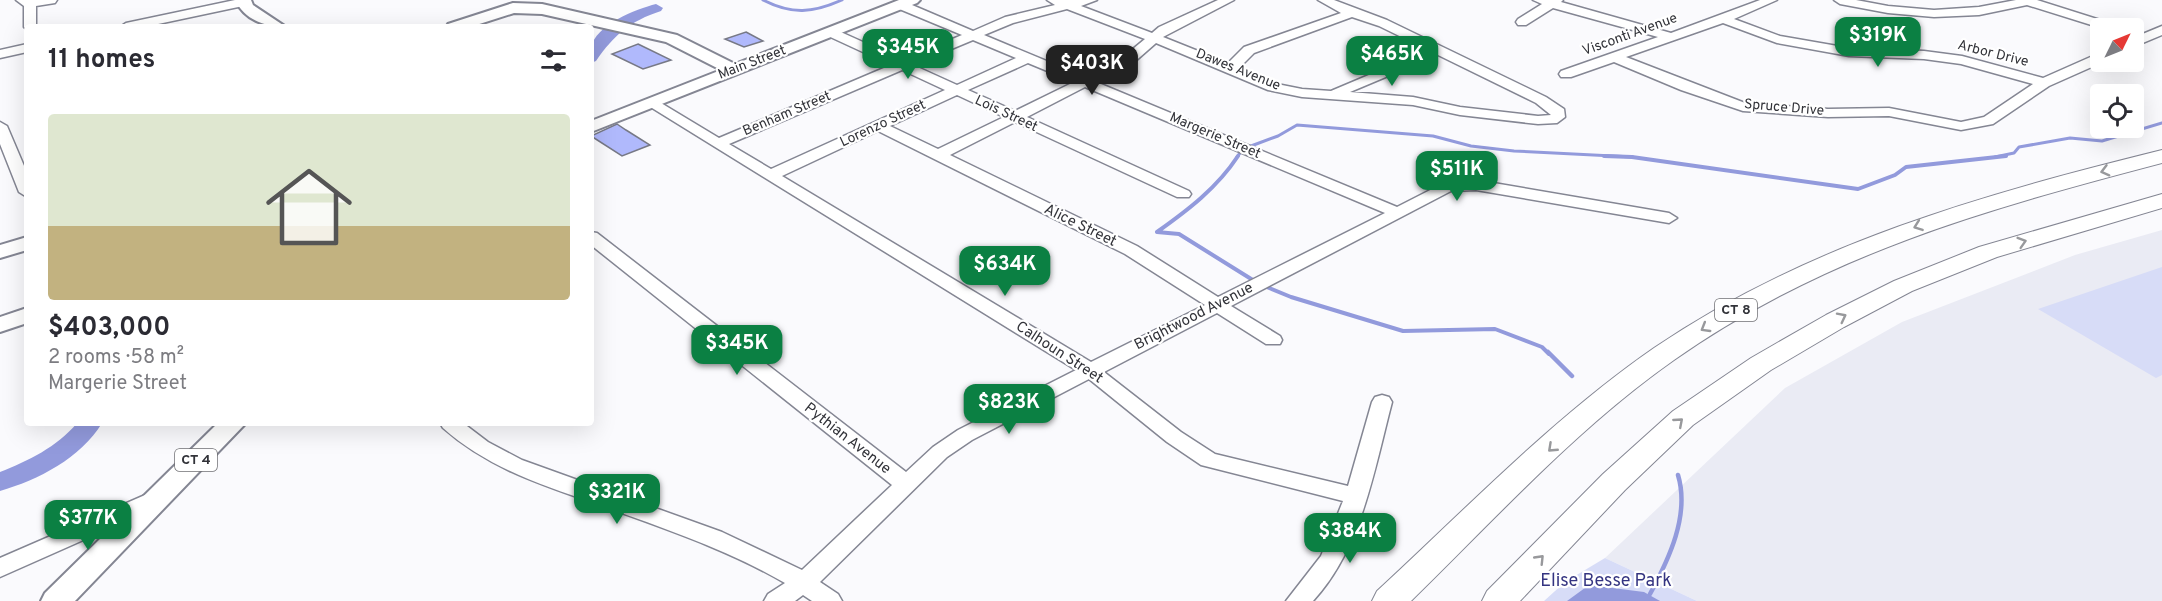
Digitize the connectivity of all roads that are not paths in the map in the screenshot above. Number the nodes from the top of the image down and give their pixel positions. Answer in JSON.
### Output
{"nodes":[{"id":1,"x":51,"y":0,"type":"edge"},
{"id":2,"x":1053,"y":0,"type":"edge"},
{"id":3,"x":1091,"y":0,"type":"edge"},
{"id":4,"x":1228,"y":0,"type":"edge"},
{"id":5,"x":1324,"y":0,"type":"edge"},
{"id":6,"x":1771,"y":0,"type":"edge"},
{"id":7,"x":1840,"y":0,"type":"edge"},
{"id":8,"x":2026,"y":0,"type":"edge"},
{"id":9,"x":243,"y":1,"type":"edge"},
{"id":10,"x":1549,"y":1,"type":"edge"},
{"id":11,"x":26,"y":2,"type":"edge"},
{"id":12,"x":907,"y":2,"type":"edge"},
{"id":13,"x":1070,"y":6,"type":"junction"},
{"id":14,"x":1352,"y":13,"type":"junction"},
{"id":15,"x":1723,"y":19,"type":"junction"},
{"id":16,"x":2090,"y":21,"type":"edge"},
{"id":17,"x":1522,"y":22,"type":"dead end"},
{"id":18,"x":30,"y":24,"type":"edge"},
{"id":19,"x":140,"y":24,"type":"edge"},
{"id":20,"x":273,"y":24,"type":"edge"},
{"id":21,"x":464,"y":24,"type":"edge"},
{"id":22,"x":2162,"y":30,"type":"edge"},
{"id":23,"x":830,"y":32,"type":"junction"},
{"id":24,"x":973,"y":35,"type":"junction"},
{"id":25,"x":1668,"y":36,"type":"junction"},
{"id":26,"x":2144,"y":36,"type":"edge"},
{"id":27,"x":1153,"y":38,"type":"junction"},
{"id":28,"x":2144,"y":41,"type":"edge"},
{"id":29,"x":2162,"y":45,"type":"edge"},
{"id":30,"x":24,"y":49,"type":"edge"},
{"id":31,"x":1438,"y":50,"type":"junction"},
{"id":32,"x":0,"y":54,"type":"edge"},
{"id":33,"x":1614,"y":57,"type":"junction"},
{"id":34,"x":1027,"y":58,"type":"junction"},
{"id":35,"x":2090,"y":62,"type":"edge"},
{"id":36,"x":901,"y":65,"type":"junction"},
{"id":37,"x":1231,"y":68,"type":"junction"},
{"id":38,"x":734,"y":70,"type":"junction"},
{"id":39,"x":1566,"y":74,"type":"dead end"},
{"id":40,"x":1085,"y":82,"type":"junction"},
{"id":41,"x":2044,"y":83,"type":"junction"},
{"id":42,"x":956,"y":90,"type":"junction"},
{"id":43,"x":1333,"y":95,"type":"junction"},
{"id":44,"x":651,"y":103,"type":"junction"},
{"id":45,"x":1013,"y":117,"type":"junction"},
{"id":46,"x":594,"y":125,"type":"edge"},
{"id":47,"x":0,"y":126,"type":"edge"},
{"id":48,"x":879,"y":126,"type":"junction"},
{"id":49,"x":718,"y":143,"type":"junction"},
{"id":50,"x":937,"y":156,"type":"junction"},
{"id":51,"x":2162,"y":156,"type":"edge"},
{"id":52,"x":771,"y":175,"type":"junction"},
{"id":53,"x":24,"y":185,"type":"edge"},
{"id":54,"x":1183,"y":194,"type":"dead end"},
{"id":55,"x":2162,"y":201,"type":"edge"},
{"id":56,"x":1396,"y":212,"type":"junction"},
{"id":57,"x":1669,"y":218,"type":"dead end"},
{"id":58,"x":594,"y":239,"type":"edge"},
{"id":59,"x":24,"y":244,"type":"edge"},
{"id":60,"x":0,"y":252,"type":"edge"},
{"id":61,"x":1217,"y":306,"type":"junction"},
{"id":62,"x":24,"y":316,"type":"edge"},
{"id":63,"x":0,"y":325,"type":"edge"},
{"id":64,"x":1273,"y":340,"type":"dead end"},
{"id":65,"x":1090,"y":370,"type":"junction"},
{"id":66,"x":1382,"y":402,"type":"dead end"},
{"id":67,"x":230,"y":426,"type":"edge"},
{"id":68,"x":454,"y":426,"type":"edge"},
{"id":69,"x":906,"y":484,"type":"junction"},
{"id":70,"x":1355,"y":496,"type":"junction"},
{"id":71,"x":160,"y":497,"type":"junction"},
{"id":72,"x":0,"y":568,"type":"edge"},
{"id":73,"x":805,"y":582,"type":"junction"},
{"id":74,"x":56,"y":601,"type":"edge"},
{"id":75,"x":776,"y":601,"type":"edge"},
{"id":76,"x":831,"y":601,"type":"edge"},
{"id":77,"x":1298,"y":601,"type":"edge"},
{"id":78,"x":1389,"y":601,"type":"edge"},
{"id":79,"x":1499,"y":601,"type":"edge"}],
"edges":[{"from":1,"to":11,"type":"street"},
{"from":2,"to":13,"type":"street","name":"Dawes Avenue"},
{"from":3,"to":13,"type":"street","name":"Benham Street"},
{"from":4,"to":27,"type":"street"},
{"from":5,"to":14,"type":"street"},
{"from":6,"to":15,"type":"street","name":"Visconti Avenue"},
{"from":7,"to":8,"type":"street"},
{"from":8,"to":16,"type":"street"},
{"from":9,"to":19,"type":"street"},
{"from":9,"to":20,"type":"main road"},
{"from":10,"to":17,"type":"street"},
{"from":10,"to":25,"type":"street"},
{"from":11,"to":18,"type":"street"},
{"from":12,"to":23,"type":"main road","name":"Main Street"},
{"from":12,"to":24,"type":"street","name":"Margerie Street"},
{"from":13,"to":24,"type":"street","name":"Benham Street"},
{"from":13,"to":27,"type":"street","name":"Dawes Avenue"},
{"from":14,"to":31,"type":"street"},
{"from":14,"to":37,"type":"street"},
{"from":15,"to":25,"type":"street","name":"Visconti Avenue"},
{"from":15,"to":41,"type":"street","name":"Arbor Drive"},
{"from":21,"to":38,"type":"main road"},
{"from":22,"to":26,"type":"street"},
{"from":23,"to":36,"type":"street","name":"Lois Street"},
{"from":23,"to":38,"type":"main road","name":"Main Street"},
{"from":24,"to":34,"type":"street","name":"Margerie Street"},
{"from":24,"to":36,"type":"street","name":"Benham Street"},
{"from":25,"to":33,"type":"street","name":"Visconti Avenue"},
{"from":27,"to":37,"type":"street","name":"Dawes Avenue"},
{"from":27,"to":40,"type":"street"},
{"from":28,"to":29,"type":"street"},
{"from":30,"to":32,"type":"street"},
{"from":31,"to":43,"type":"street"},
{"from":31,"to":43,"type":"street","name":"Dawes Avenue"},
{"from":33,"to":39,"type":"street","name":"Visconti Avenue"},
{"from":33,"to":41,"type":"street","name":"Spruce Drive"},
{"from":34,"to":40,"type":"street","name":"Margerie Street"},
{"from":34,"to":42,"type":"street","name":"Lorenzo Street"},
{"from":35,"to":41,"type":"street"},
{"from":36,"to":42,"type":"street","name":"Lois Street"},
{"from":36,"to":49,"type":"street","name":"Benham Street"},
{"from":37,"to":43,"type":"street","name":"Dawes Avenue"},
{"from":38,"to":44,"type":"main road","name":"Main Street"},
{"from":40,"to":45,"type":"street"},
{"from":40,"to":56,"type":"street","name":"Margerie Street"},
{"from":42,"to":45,"type":"street","name":"Lois Street"},
{"from":42,"to":48,"type":"street","name":"Lorenzo Street"},
{"from":44,"to":46,"type":"main road","name":"Main Street"},
{"from":44,"to":49,"type":"street","name":"Calhoun Street"},
{"from":45,"to":50,"type":"street"},
{"from":45,"to":54,"type":"street","name":"Lois Street"},
{"from":47,"to":53,"type":"street"},
{"from":48,"to":50,"type":"street","name":"Alice Street"},
{"from":48,"to":52,"type":"street","name":"Lorenzo Street"},
{"from":49,"to":52,"type":"street","name":"Calhoun Street"},
{"from":50,"to":61,"type":"street","name":"Alice Street"},
{"from":51,"to":78,"type":"highway","number":"CT 8","one_way":true},
{"from":52,"to":65,"type":"street","name":"Calhoun Street"},
{"from":79,"to":55,"type":"highway","one_way":true},
{"from":56,"to":57,"type":"street","name":"Brightwood Avenue"},
{"from":56,"to":61,"type":"street","name":"Brightwood Avenue"},
{"from":58,"to":69,"type":"street","name":"Pythian Avenue"},
{"from":59,"to":60,"type":"main road"},
{"from":61,"to":64,"type":"street","name":"Alice Street"},
{"from":61,"to":65,"type":"street","name":"Brightwood Avenue"},
{"from":62,"to":63,"type":"main road"},
{"from":65,"to":69,"type":"street","name":"Brightwood Avenue"},
{"from":65,"to":70,"type":"street","name":"Calhoun Street"},
{"from":66,"to":70,"type":"street"},
{"from":67,"to":71,"type":"main road","number":"CT 4"},
{"from":68,"to":73,"type":"street"},
{"from":69,"to":73,"type":"street","name":"Brightwood Avenue"},
{"from":70,"to":77,"type":"street"},
{"from":71,"to":72,"type":"street"},
{"from":71,"to":74,"type":"main road","number":"CT 4"},
{"from":73,"to":75,"type":"street","name":"Brightwood Avenue"},
{"from":73,"to":76,"type":"street"}]}
